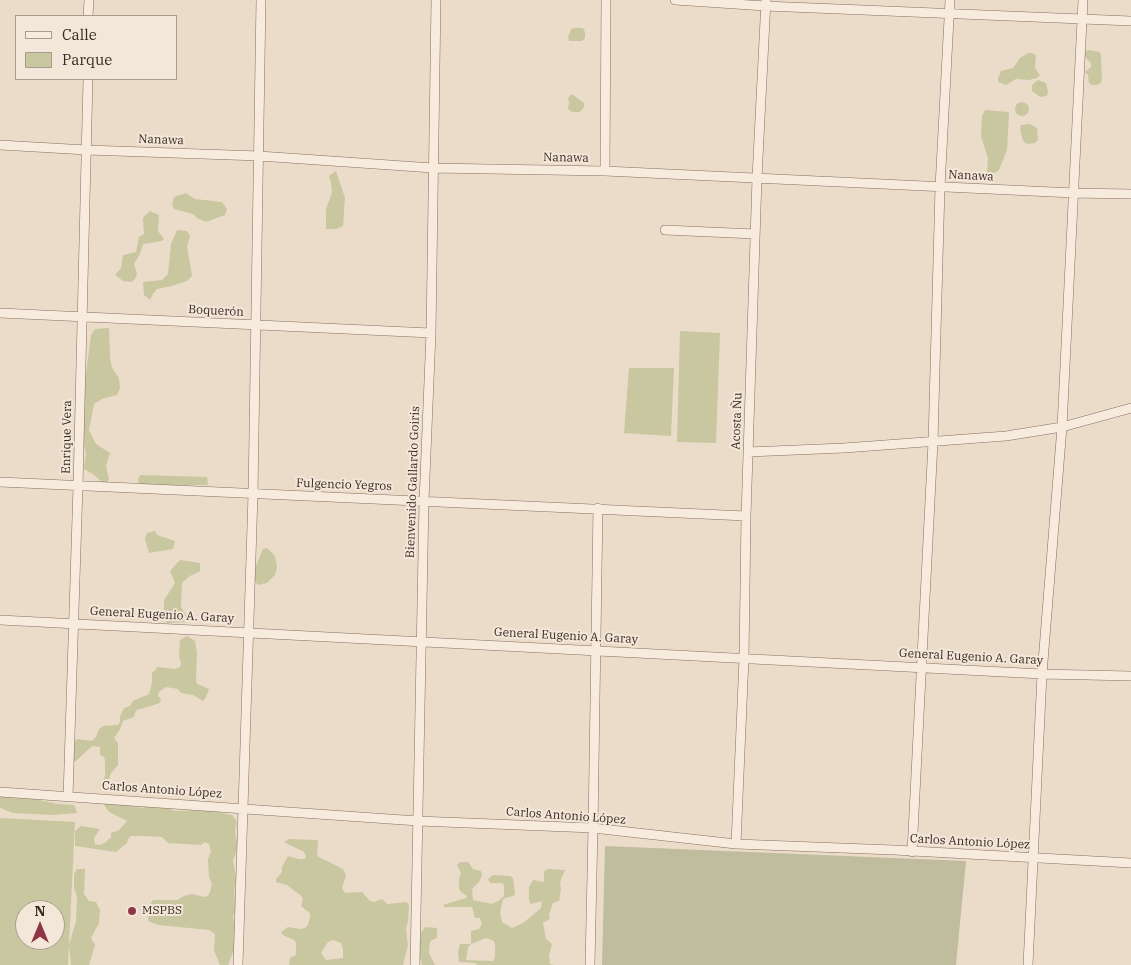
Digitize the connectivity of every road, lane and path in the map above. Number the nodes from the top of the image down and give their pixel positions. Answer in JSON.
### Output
{"nodes":[{"id":1,"x":89,"y":0,"type":"edge"},
{"id":2,"x":261,"y":0,"type":"edge"},
{"id":3,"x":436,"y":0,"type":"edge"},
{"id":4,"x":606,"y":0,"type":"edge"},
{"id":5,"x":675,"y":0,"type":"edge"},
{"id":6,"x":950,"y":0,"type":"edge"},
{"id":7,"x":1083,"y":0,"type":"edge"},
{"id":8,"x":766,"y":3,"type":"edge"},
{"id":9,"x":950,"y":14,"type":"junction"},
{"id":10,"x":88,"y":15,"type":"edge"},
{"id":11,"x":1082,"y":19,"type":"junction"},
{"id":12,"x":1131,"y":21,"type":"edge"},
{"id":13,"x":88,"y":80,"type":"edge"},
{"id":14,"x":0,"y":145,"type":"edge"},
{"id":15,"x":87,"y":150,"type":"junction"},
{"id":16,"x":259,"y":156,"type":"junction"},
{"id":17,"x":433,"y":168,"type":"junction"},
{"id":18,"x":605,"y":172,"type":"junction"},
{"id":19,"x":757,"y":178,"type":"junction"},
{"id":20,"x":940,"y":187,"type":"junction"},
{"id":21,"x":1074,"y":193,"type":"junction"},
{"id":22,"x":1131,"y":194,"type":"edge"},
{"id":23,"x":665,"y":230,"type":"dead end"},
{"id":24,"x":755,"y":234,"type":"junction"},
{"id":25,"x":0,"y":312,"type":"edge"},
{"id":26,"x":82,"y":316,"type":"junction"},
{"id":27,"x":256,"y":326,"type":"junction"},
{"id":28,"x":431,"y":333,"type":"junction"},
{"id":29,"x":1131,"y":408,"type":"edge"},
{"id":30,"x":1062,"y":427,"type":"junction"},
{"id":31,"x":933,"y":442,"type":"junction"},
{"id":32,"x":748,"y":452,"type":"junction"},
{"id":33,"x":0,"y":482,"type":"edge"},
{"id":34,"x":78,"y":486,"type":"junction"},
{"id":35,"x":253,"y":494,"type":"junction"},
{"id":36,"x":424,"y":501,"type":"junction"},
{"id":37,"x":598,"y":508,"type":"junction"},
{"id":38,"x":746,"y":516,"type":"junction"},
{"id":39,"x":0,"y":620,"type":"edge"},
{"id":40,"x":74,"y":624,"type":"junction"},
{"id":41,"x":249,"y":632,"type":"junction"},
{"id":42,"x":422,"y":641,"type":"junction"},
{"id":43,"x":596,"y":650,"type":"junction"},
{"id":44,"x":744,"y":658,"type":"junction"},
{"id":45,"x":920,"y":667,"type":"junction"},
{"id":46,"x":1042,"y":674,"type":"junction"},
{"id":47,"x":1131,"y":676,"type":"edge"},
{"id":48,"x":0,"y":792,"type":"edge"},
{"id":49,"x":68,"y":796,"type":"junction"},
{"id":50,"x":243,"y":808,"type":"junction"},
{"id":51,"x":418,"y":820,"type":"junction"},
{"id":52,"x":594,"y":828,"type":"junction"},
{"id":53,"x":736,"y":844,"type":"junction"},
{"id":54,"x":912,"y":852,"type":"junction"},
{"id":55,"x":1034,"y":858,"type":"junction"},
{"id":56,"x":1131,"y":863,"type":"edge"},
{"id":57,"x":238,"y":965,"type":"edge"},
{"id":58,"x":415,"y":965,"type":"edge"},
{"id":59,"x":590,"y":965,"type":"edge"},
{"id":60,"x":1028,"y":965,"type":"edge"}],
"edges":[{"from":1,"to":10,"type":"street"},
{"from":2,"to":16,"type":"street"},
{"from":3,"to":17,"type":"street","name":"Bienvenido Gallardo Goiris"},
{"from":4,"to":18,"type":"street"},
{"from":5,"to":8,"type":"street"},
{"from":6,"to":9,"type":"street"},
{"from":7,"to":11,"type":"street"},
{"from":8,"to":9,"type":"street"},
{"from":8,"to":19,"type":"street","name":"Acosta Ñu"},
{"from":9,"to":11,"type":"street"},
{"from":9,"to":20,"type":"street"},
{"from":11,"to":12,"type":"street"},
{"from":11,"to":21,"type":"street"},
{"from":13,"to":15,"type":"street","name":"Enrique Vera"},
{"from":14,"to":15,"type":"street","name":"Nanawa"},
{"from":15,"to":16,"type":"street","name":"Nanawa"},
{"from":15,"to":26,"type":"street","name":"Enrique Vera"},
{"from":16,"to":17,"type":"street","name":"Nanawa"},
{"from":16,"to":27,"type":"street"},
{"from":17,"to":18,"type":"street","name":"Nanawa"},
{"from":17,"to":28,"type":"street","name":"Bienvenido Gallardo Goiris"},
{"from":18,"to":19,"type":"street","name":"Nanawa"},
{"from":19,"to":20,"type":"street","name":"Nanawa"},
{"from":19,"to":24,"type":"street","name":"Acosta Ñu"},
{"from":20,"to":21,"type":"street","name":"Nanawa"},
{"from":20,"to":31,"type":"street"},
{"from":21,"to":22,"type":"street","name":"Nanawa"},
{"from":21,"to":30,"type":"street"},
{"from":23,"to":24,"type":"street"},
{"from":24,"to":32,"type":"street","name":"Acosta Ñu"},
{"from":25,"to":26,"type":"street","name":"Boquerón"},
{"from":26,"to":27,"type":"street","name":"Boquerón"},
{"from":26,"to":34,"type":"street","name":"Enrique Vera"},
{"from":27,"to":28,"type":"street","name":"Boquerón"},
{"from":27,"to":35,"type":"street"},
{"from":28,"to":36,"type":"street","name":"Bienvenido Gallardo Goiris"},
{"from":29,"to":30,"type":"street"},
{"from":30,"to":31,"type":"street"},
{"from":30,"to":46,"type":"street"},
{"from":31,"to":32,"type":"street"},
{"from":31,"to":45,"type":"street"},
{"from":32,"to":38,"type":"street","name":"Acosta Ñu"},
{"from":33,"to":34,"type":"street","name":"Fulgencio Yegros"},
{"from":34,"to":35,"type":"street","name":"Fulgencio Yegros"},
{"from":34,"to":40,"type":"street","name":"Enrique Vera"},
{"from":35,"to":36,"type":"street","name":"Fulgencio Yegros"},
{"from":35,"to":41,"type":"street"},
{"from":36,"to":37,"type":"street","name":"Fulgencio Yegros"},
{"from":36,"to":42,"type":"street","name":"Bienvenido Gallardo Goiris"},
{"from":37,"to":38,"type":"street","name":"Fulgencio Yegros"},
{"from":37,"to":43,"type":"street"},
{"from":38,"to":44,"type":"street","name":"Acosta Ñu"},
{"from":39,"to":40,"type":"street","name":"General Eugenio A. Garay"},
{"from":40,"to":41,"type":"street","name":"General Eugenio A. Garay"},
{"from":40,"to":49,"type":"street","name":"Enrique Vera"},
{"from":41,"to":42,"type":"street","name":"General Eugenio A. Garay"},
{"from":41,"to":50,"type":"street"},
{"from":42,"to":43,"type":"street","name":"General Eugenio A. Garay"},
{"from":42,"to":51,"type":"street","name":"Bienvenido Gallardo Goiris"},
{"from":43,"to":44,"type":"street","name":"General Eugenio A. Garay"},
{"from":43,"to":52,"type":"street"},
{"from":44,"to":45,"type":"street","name":"General Eugenio A. Garay"},
{"from":44,"to":53,"type":"street","name":"Acosta Ñu"},
{"from":45,"to":46,"type":"street","name":"General Eugenio A. Garay"},
{"from":45,"to":54,"type":"street"},
{"from":46,"to":47,"type":"street","name":"General Eugenio A. Garay"},
{"from":46,"to":55,"type":"street"},
{"from":48,"to":49,"type":"street","name":"Carlos Antonio López"},
{"from":49,"to":50,"type":"street","name":"Carlos Antonio López"},
{"from":50,"to":51,"type":"street","name":"Carlos Antonio López"},
{"from":50,"to":57,"type":"street"},
{"from":51,"to":52,"type":"street","name":"Carlos Antonio López"},
{"from":51,"to":58,"type":"street","name":"Bienvenido Gallardo Goiris"},
{"from":52,"to":53,"type":"street","name":"Carlos Antonio López"},
{"from":52,"to":59,"type":"street"},
{"from":53,"to":54,"type":"street","name":"Carlos Antonio López"},
{"from":54,"to":55,"type":"street","name":"Carlos Antonio López"},
{"from":55,"to":56,"type":"street","name":"Carlos Antonio López"},
{"from":55,"to":60,"type":"street"}]}
